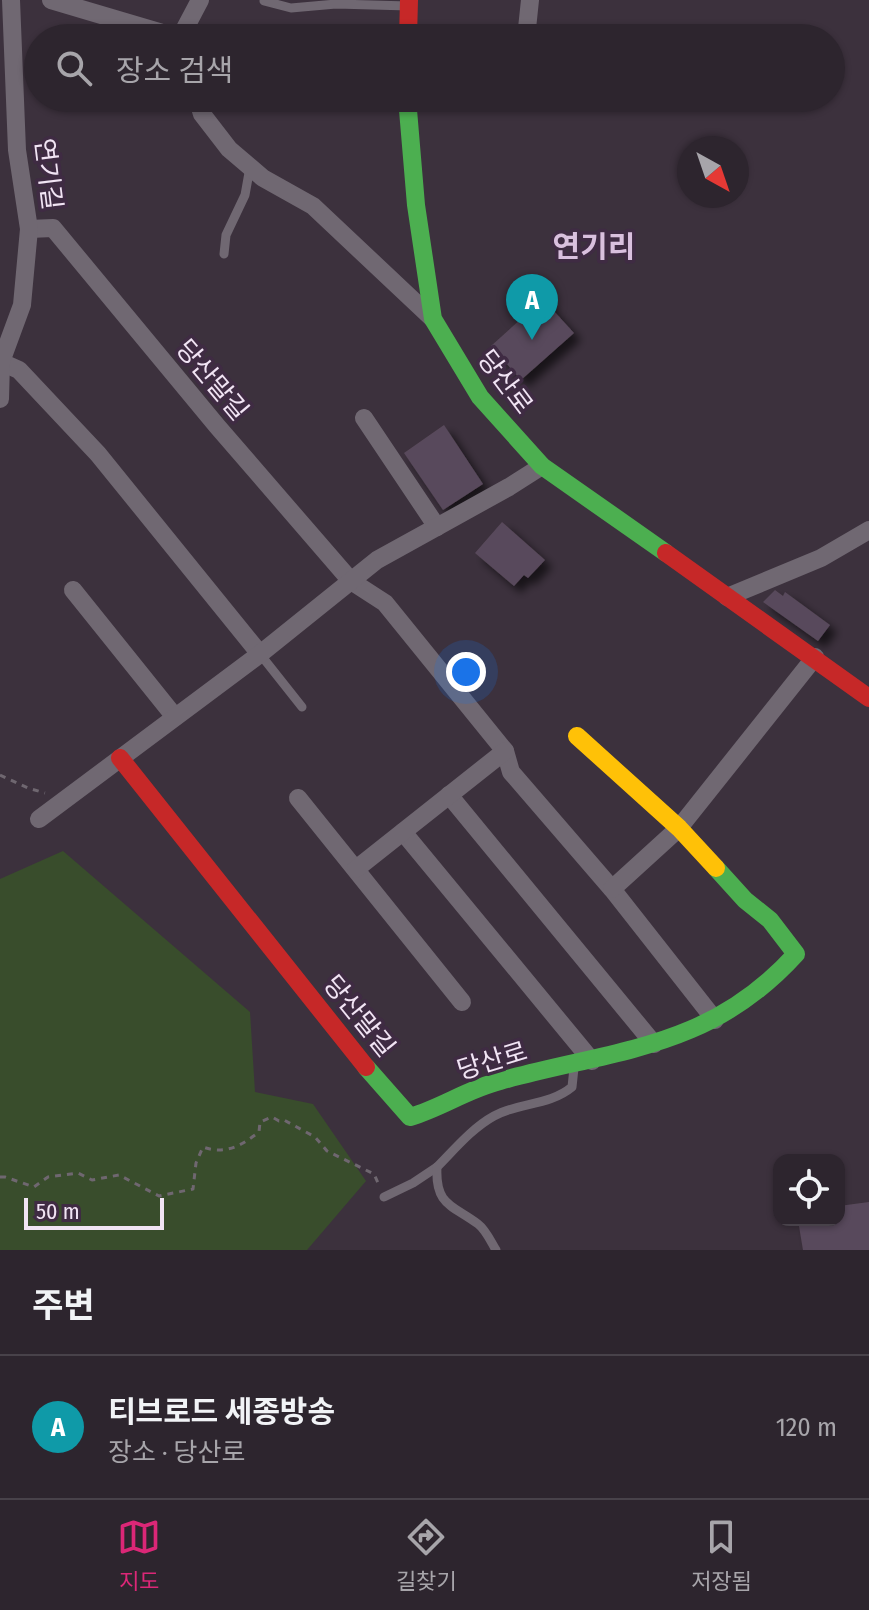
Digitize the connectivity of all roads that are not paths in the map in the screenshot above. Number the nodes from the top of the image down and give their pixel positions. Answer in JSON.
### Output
{"nodes":[{"id":1,"x":11,"y":0,"type":"edge"},
{"id":2,"x":51,"y":0,"type":"edge"},
{"id":3,"x":200,"y":0,"type":"edge"},
{"id":4,"x":530,"y":0,"type":"edge"},
{"id":5,"x":264,"y":1,"type":"edge"},
{"id":6,"x":409,"y":3,"type":"edge"},
{"id":7,"x":132,"y":24,"type":"edge"},
{"id":8,"x":187,"y":24,"type":"edge"},
{"id":9,"x":408,"y":24,"type":"edge"},
{"id":10,"x":527,"y":24,"type":"edge"},
{"id":11,"x":201,"y":112,"type":"edge"},
{"id":12,"x":408,"y":112,"type":"edge"},
{"id":13,"x":250,"y":167,"type":"junction"},
{"id":14,"x":29,"y":229,"type":"junction"},
{"id":15,"x":224,"y":254,"type":"dead end"},
{"id":16,"x":433,"y":319,"type":"junction"},
{"id":17,"x":1,"y":362,"type":"edge"},
{"id":18,"x":0,"y":399,"type":"edge"},
{"id":19,"x":364,"y":418,"type":"dead end"},
{"id":20,"x":542,"y":466,"type":"junction"},
{"id":21,"x":437,"y":527,"type":"junction"},
{"id":22,"x":869,"y":530,"type":"edge"},
{"id":23,"x":351,"y":581,"type":"junction"},
{"id":24,"x":73,"y":590,"type":"dead end"},
{"id":25,"x":727,"y":597,"type":"junction"},
{"id":26,"x":260,"y":654,"type":"junction"},
{"id":27,"x":815,"y":657,"type":"junction"},
{"id":28,"x":869,"y":698,"type":"edge"},
{"id":29,"x":302,"y":707,"type":"dead end"},
{"id":30,"x":175,"y":717,"type":"junction"},
{"id":31,"x":577,"y":736,"type":"dead end"},
{"id":32,"x":505,"y":751,"type":"junction"},
{"id":33,"x":120,"y":758,"type":"junction"},
{"id":34,"x":449,"y":795,"type":"junction"},
{"id":35,"x":298,"y":798,"type":"dead end"},
{"id":36,"x":39,"y":819,"type":"dead end"},
{"id":37,"x":679,"y":828,"type":"junction"},
{"id":38,"x":403,"y":832,"type":"junction"},
{"id":39,"x":356,"y":869,"type":"junction"},
{"id":40,"x":612,"y":889,"type":"junction"},
{"id":41,"x":462,"y":1002,"type":"dead end"},
{"id":42,"x":715,"y":1020,"type":"junction"},
{"id":43,"x":654,"y":1044,"type":"junction"},
{"id":44,"x":583,"y":1063,"type":"junction"},
{"id":45,"x":410,"y":1117,"type":"joint"},
{"id":46,"x":437,"y":1167,"type":"junction"},
{"id":47,"x":384,"y":1197,"type":"road end"},
{"id":48,"x":496,"y":1250,"type":"edge"}],
"edges":[{"from":1,"to":14,"type":"street","name":"연기길"},
{"from":2,"to":7,"type":"street"},
{"from":3,"to":8,"type":"street"},
{"from":4,"to":10,"type":"street"},
{"from":5,"to":6,"type":"lane"},
{"from":6,"to":9,"type":"street"},
{"from":11,"to":13,"type":"street"},
{"from":12,"to":16,"type":"street","name":"당산로"},
{"from":13,"to":15,"type":"lane"},
{"from":13,"to":16,"type":"street"},
{"from":14,"to":17,"type":"street","name":"연기길"},
{"from":14,"to":23,"type":"street","name":"당산말길"},
{"from":16,"to":20,"type":"street","name":"당산로"},
{"from":17,"to":18,"type":"street","name":"연기길"},
{"from":17,"to":26,"type":"street"},
{"from":19,"to":21,"type":"street"},
{"from":20,"to":21,"type":"street"},
{"from":20,"to":25,"type":"street","name":"당산로"},
{"from":21,"to":23,"type":"street"},
{"from":22,"to":25,"type":"street"},
{"from":23,"to":26,"type":"street"},
{"from":23,"to":32,"type":"street","name":"당산말길"},
{"from":24,"to":30,"type":"street"},
{"from":25,"to":27,"type":"street","name":"당산로"},
{"from":26,"to":29,"type":"lane"},
{"from":26,"to":30,"type":"street"},
{"from":27,"to":28,"type":"street","name":"당산로"},
{"from":27,"to":37,"type":"street"},
{"from":30,"to":33,"type":"street"},
{"from":31,"to":37,"type":"street","name":"당산로"},
{"from":32,"to":34,"type":"street"},
{"from":32,"to":40,"type":"street"},
{"from":33,"to":36,"type":"street"},
{"from":33,"to":45,"type":"street","name":"당산말길"},
{"from":34,"to":38,"type":"street"},
{"from":34,"to":43,"type":"street"},
{"from":35,"to":39,"type":"street"},
{"from":37,"to":40,"type":"street"},
{"from":37,"to":42,"type":"street","name":"당산로"},
{"from":38,"to":39,"type":"street"},
{"from":38,"to":44,"type":"street","name":"당산로"},
{"from":39,"to":41,"type":"street"},
{"from":40,"to":42,"type":"street"},
{"from":42,"to":43,"type":"street","name":"당산로"},
{"from":43,"to":44,"type":"street","name":"당산로"},
{"from":44,"to":45,"type":"street","name":"당산로"},
{"from":44,"to":46,"type":"lane"},
{"from":46,"to":47,"type":"lane"},
{"from":46,"to":48,"type":"lane"}]}
